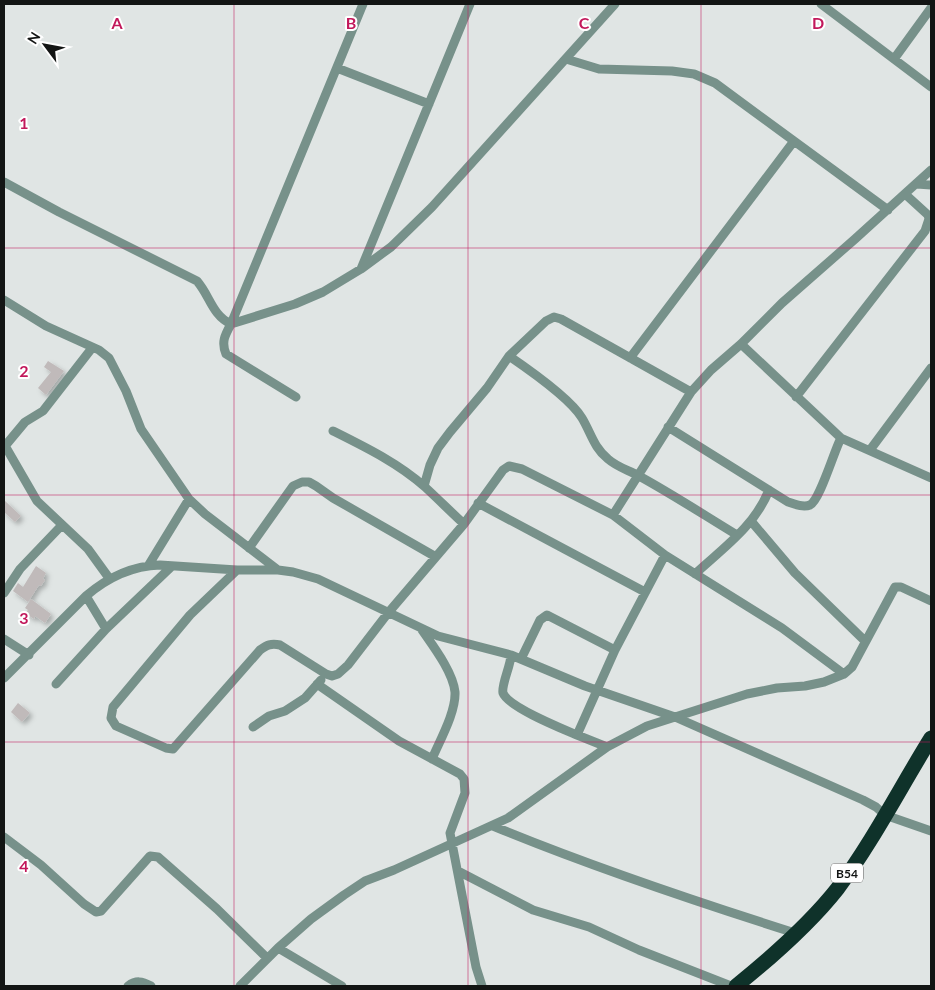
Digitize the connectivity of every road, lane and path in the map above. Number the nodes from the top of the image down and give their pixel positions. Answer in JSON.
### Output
{"nodes":[{"id":1,"x":363,"y":4,"type":"edge"},
{"id":2,"x":470,"y":4,"type":"edge"},
{"id":3,"x":615,"y":4,"type":"edge"},
{"id":4,"x":821,"y":4,"type":"edge"},
{"id":5,"x":931,"y":8,"type":"edge"},
{"id":6,"x":566,"y":59,"type":"junction"},
{"id":7,"x":894,"y":59,"type":"junction"},
{"id":8,"x":337,"y":68,"type":"junction"},
{"id":9,"x":931,"y":87,"type":"edge"},
{"id":10,"x":429,"y":104,"type":"junction"},
{"id":11,"x":794,"y":141,"type":"junction"},
{"id":12,"x":931,"y":170,"type":"edge"},
{"id":13,"x":4,"y":182,"type":"edge"},
{"id":14,"x":917,"y":184,"type":"junction"},
{"id":15,"x":931,"y":185,"type":"edge"},
{"id":16,"x":906,"y":194,"type":"junction"},
{"id":17,"x":888,"y":210,"type":"junction"},
{"id":18,"x":361,"y":269,"type":"junction"},
{"id":19,"x":4,"y":300,"type":"edge"},
{"id":20,"x":231,"y":324,"type":"junction"},
{"id":21,"x":741,"y":344,"type":"junction"},
{"id":22,"x":92,"y":348,"type":"junction"},
{"id":23,"x":509,"y":356,"type":"junction"},
{"id":24,"x":630,"y":358,"type":"junction"},
{"id":25,"x":931,"y":368,"type":"edge"},
{"id":26,"x":691,"y":392,"type":"junction"},
{"id":27,"x":296,"y":397,"type":"dead end"},
{"id":28,"x":796,"y":398,"type":"junction"},
{"id":29,"x":668,"y":427,"type":"junction"},
{"id":30,"x":333,"y":431,"type":"dead end"},
{"id":31,"x":841,"y":438,"type":"junction"},
{"id":32,"x":4,"y":445,"type":"edge"},
{"id":33,"x":870,"y":450,"type":"junction"},
{"id":34,"x":638,"y":475,"type":"junction"},
{"id":35,"x":931,"y":478,"type":"edge"},
{"id":36,"x":424,"y":486,"type":"junction"},
{"id":37,"x":769,"y":490,"type":"junction"},
{"id":38,"x":189,"y":499,"type":"junction"},
{"id":39,"x":478,"y":503,"type":"junction"},
{"id":40,"x":613,"y":515,"type":"junction"},
{"id":41,"x":751,"y":521,"type":"junction"},
{"id":42,"x":464,"y":524,"type":"junction"},
{"id":43,"x":62,"y":525,"type":"junction"},
{"id":44,"x":737,"y":535,"type":"junction"},
{"id":45,"x":249,"y":548,"type":"junction"},
{"id":46,"x":665,"y":555,"type":"junction"},
{"id":47,"x":436,"y":557,"type":"junction"},
{"id":48,"x":148,"y":566,"type":"junction"},
{"id":49,"x":171,"y":567,"type":"junction"},
{"id":50,"x":237,"y":570,"type":"junction"},
{"id":51,"x":278,"y":570,"type":"junction"},
{"id":52,"x":695,"y":574,"type":"junction"},
{"id":53,"x":109,"y":578,"type":"junction"},
{"id":54,"x":4,"y":592,"type":"edge"},
{"id":55,"x":645,"y":592,"type":"junction"},
{"id":56,"x":86,"y":596,"type":"junction"},
{"id":57,"x":931,"y":601,"type":"edge"},
{"id":58,"x":388,"y":613,"type":"junction"},
{"id":59,"x":106,"y":629,"type":"junction"},
{"id":60,"x":422,"y":630,"type":"junction"},
{"id":61,"x":4,"y":639,"type":"edge"},
{"id":62,"x":865,"y":641,"type":"junction"},
{"id":63,"x":615,"y":650,"type":"junction"},
{"id":64,"x":28,"y":655,"type":"junction"},
{"id":65,"x":511,"y":655,"type":"junction"},
{"id":66,"x":522,"y":659,"type":"junction"},
{"id":67,"x":326,"y":674,"type":"junction"},
{"id":68,"x":844,"y":674,"type":"junction"},
{"id":69,"x":4,"y":678,"type":"edge"},
{"id":70,"x":56,"y":684,"type":"dead end"},
{"id":71,"x":317,"y":684,"type":"junction"},
{"id":72,"x":596,"y":689,"type":"junction"},
{"id":73,"x":675,"y":717,"type":"junction"},
{"id":74,"x":253,"y":727,"type":"dead end"},
{"id":75,"x":577,"y":735,"type":"junction"},
{"id":76,"x":931,"y":738,"type":"edge"},
{"id":77,"x":607,"y":747,"type":"junction"},
{"id":78,"x":432,"y":759,"type":"junction"},
{"id":79,"x":885,"y":815,"type":"junction"},
{"id":80,"x":493,"y":826,"type":"junction"},
{"id":81,"x":931,"y":831,"type":"edge"},
{"id":82,"x":4,"y":838,"type":"edge"},
{"id":83,"x":453,"y":843,"type":"junction"},
{"id":84,"x":458,"y":872,"type":"junction"},
{"id":85,"x":796,"y":933,"type":"junction"},
{"id":86,"x":278,"y":948,"type":"junction"},
{"id":87,"x":268,"y":958,"type":"junction"},
{"id":88,"x":128,"y":986,"type":"edge"},
{"id":89,"x":151,"y":986,"type":"edge"},
{"id":90,"x":240,"y":986,"type":"edge"},
{"id":91,"x":342,"y":986,"type":"edge"},
{"id":92,"x":482,"y":986,"type":"edge"},
{"id":93,"x":731,"y":986,"type":"edge"},
{"id":94,"x":736,"y":986,"type":"edge"}],
"edges":[{"from":1,"to":8,"type":"street"},
{"from":2,"to":10,"type":"street"},
{"from":3,"to":6,"type":"street"},
{"from":4,"to":7,"type":"street"},
{"from":5,"to":7,"type":"street"},
{"from":6,"to":11,"type":"street"},
{"from":6,"to":18,"type":"street"},
{"from":7,"to":9,"type":"street"},
{"from":8,"to":10,"type":"street"},
{"from":8,"to":20,"type":"street"},
{"from":10,"to":18,"type":"street"},
{"from":11,"to":17,"type":"street"},
{"from":11,"to":24,"type":"street"},
{"from":12,"to":14,"type":"street"},
{"from":13,"to":20,"type":"street"},
{"from":14,"to":15,"type":"street"},
{"from":14,"to":16,"type":"street"},
{"from":16,"to":17,"type":"street"},
{"from":16,"to":28,"type":"street"},
{"from":17,"to":21,"type":"street"},
{"from":18,"to":20,"type":"street"},
{"from":19,"to":22,"type":"street"},
{"from":20,"to":27,"type":"street"},
{"from":21,"to":26,"type":"street"},
{"from":21,"to":28,"type":"street"},
{"from":22,"to":32,"type":"street"},
{"from":22,"to":38,"type":"street"},
{"from":23,"to":24,"type":"street"},
{"from":23,"to":34,"type":"street"},
{"from":23,"to":36,"type":"street"},
{"from":24,"to":26,"type":"street"},
{"from":25,"to":33,"type":"street"},
{"from":26,"to":29,"type":"street"},
{"from":28,"to":31,"type":"street"},
{"from":29,"to":34,"type":"street"},
{"from":29,"to":37,"type":"street"},
{"from":30,"to":36,"type":"street"},
{"from":31,"to":33,"type":"street"},
{"from":31,"to":37,"type":"street"},
{"from":32,"to":43,"type":"street"},
{"from":33,"to":35,"type":"street"},
{"from":34,"to":40,"type":"street"},
{"from":34,"to":44,"type":"street"},
{"from":36,"to":42,"type":"street"},
{"from":37,"to":41,"type":"street"},
{"from":38,"to":45,"type":"street"},
{"from":38,"to":48,"type":"street"},
{"from":39,"to":40,"type":"street"},
{"from":39,"to":42,"type":"street"},
{"from":39,"to":55,"type":"street"},
{"from":40,"to":46,"type":"street"},
{"from":41,"to":44,"type":"street"},
{"from":41,"to":62,"type":"street"},
{"from":42,"to":47,"type":"street"},
{"from":43,"to":53,"type":"street"},
{"from":43,"to":54,"type":"street"},
{"from":44,"to":52,"type":"street"},
{"from":45,"to":47,"type":"street"},
{"from":45,"to":51,"type":"street"},
{"from":46,"to":52,"type":"street"},
{"from":46,"to":55,"type":"street"},
{"from":47,"to":58,"type":"street"},
{"from":48,"to":49,"type":"street"},
{"from":48,"to":53,"type":"street"},
{"from":49,"to":50,"type":"street"},
{"from":49,"to":59,"type":"street"},
{"from":50,"to":51,"type":"street"},
{"from":50,"to":67,"type":"street"},
{"from":51,"to":58,"type":"street"},
{"from":52,"to":68,"type":"street"},
{"from":53,"to":56,"type":"street"},
{"from":55,"to":63,"type":"street"},
{"from":56,"to":59,"type":"street"},
{"from":56,"to":64,"type":"street"},
{"from":57,"to":62,"type":"street"},
{"from":58,"to":60,"type":"street"},
{"from":58,"to":67,"type":"street"},
{"from":59,"to":70,"type":"street"},
{"from":60,"to":65,"type":"street"},
{"from":60,"to":78,"type":"street"},
{"from":61,"to":64,"type":"street"},
{"from":62,"to":68,"type":"street"},
{"from":63,"to":66,"type":"street"},
{"from":63,"to":72,"type":"street"},
{"from":64,"to":69,"type":"street"},
{"from":65,"to":66,"type":"street"},
{"from":65,"to":75,"type":"street"},
{"from":66,"to":72,"type":"street"},
{"from":67,"to":71,"type":"street"},
{"from":68,"to":73,"type":"street"},
{"from":71,"to":74,"type":"street"},
{"from":71,"to":78,"type":"street"},
{"from":72,"to":73,"type":"street"},
{"from":72,"to":75,"type":"street"},
{"from":73,"to":77,"type":"street"},
{"from":73,"to":79,"type":"street"},
{"from":75,"to":77,"type":"street"},
{"from":76,"to":79,"type":"highway","number":"B54"},
{"from":77,"to":80,"type":"street"},
{"from":78,"to":83,"type":"street"},
{"from":79,"to":81,"type":"street"},
{"from":79,"to":85,"type":"highway","number":"B54"},
{"from":80,"to":83,"type":"street"},
{"from":80,"to":85,"type":"street"},
{"from":82,"to":87,"type":"street"},
{"from":83,"to":84,"type":"street"},
{"from":83,"to":86,"type":"street"},
{"from":84,"to":92,"type":"street"},
{"from":84,"to":93,"type":"street"},
{"from":85,"to":94,"type":"highway","number":"B54"},
{"from":86,"to":87,"type":"street"},
{"from":86,"to":91,"type":"street"},
{"from":87,"to":90,"type":"street"},
{"from":88,"to":89,"type":"street"}]}
